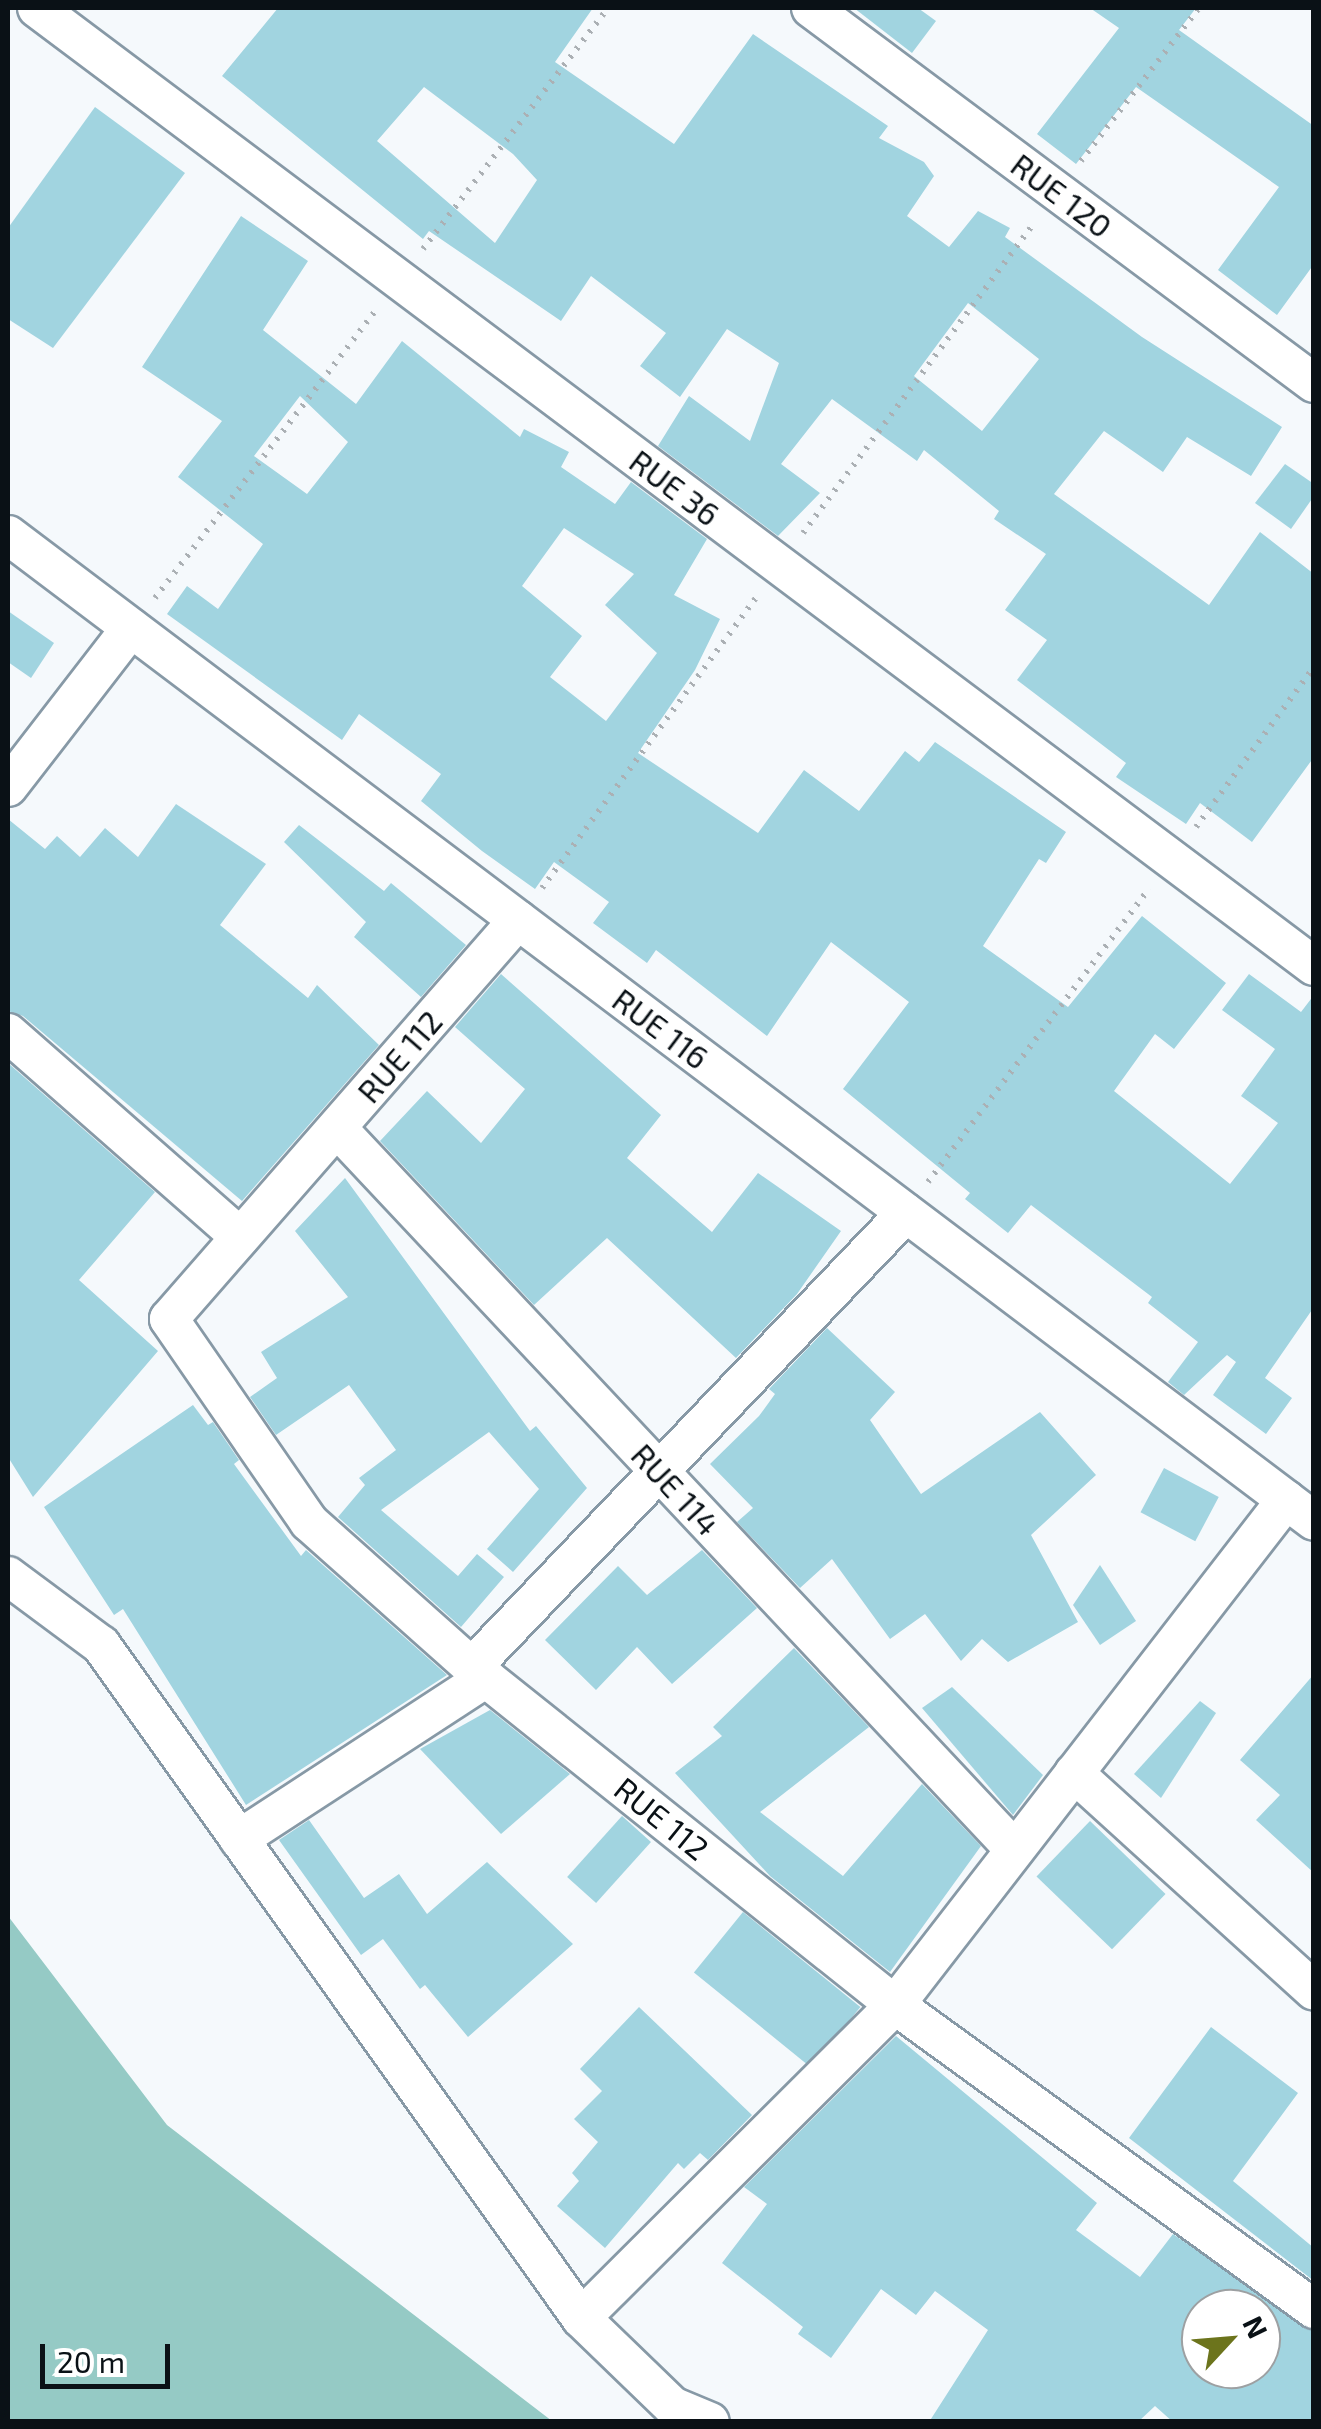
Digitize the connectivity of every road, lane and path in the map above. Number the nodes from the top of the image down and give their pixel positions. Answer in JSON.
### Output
{"nodes":[{"id":1,"x":37,"y":8,"type":"edge"},
{"id":2,"x":608,"y":8,"type":"edge"},
{"id":3,"x":811,"y":8,"type":"edge"},
{"id":4,"x":1200,"y":8,"type":"edge"},
{"id":5,"x":1058,"y":192,"type":"junction"},
{"id":6,"x":400,"y":280,"type":"junction"},
{"id":7,"x":1314,"y":384,"type":"edge"},
{"id":8,"x":8,"y":535,"type":"edge"},
{"id":9,"x":779,"y":565,"type":"junction"},
{"id":10,"x":132,"y":628,"type":"junction"},
{"id":11,"x":1314,"y":667,"type":"edge"},
{"id":12,"x":8,"y":787,"type":"edge"},
{"id":13,"x":1172,"y":859,"type":"junction"},
{"id":14,"x":518,"y":920,"type":"junction"},
{"id":15,"x":1314,"y":966,"type":"edge"},
{"id":16,"x":8,"y":1033,"type":"edge"},
{"id":17,"x":337,"y":1128,"type":"junction"},
{"id":18,"x":906,"y":1213,"type":"junction"},
{"id":19,"x":240,"y":1238,"type":"junction"},
{"id":20,"x":658,"y":1471,"type":"junction"},
{"id":21,"x":1300,"y":1510,"type":"edge"},
{"id":22,"x":8,"y":1576,"type":"edge"},
{"id":23,"x":478,"y":1672,"type":"junction"},
{"id":24,"x":1074,"y":1774,"type":"junction"},
{"id":25,"x":239,"y":1839,"type":"junction"},
{"id":26,"x":1014,"y":1850,"type":"junction"},
{"id":27,"x":1314,"y":1991,"type":"edge"},
{"id":28,"x":894,"y":2004,"type":"junction"},
{"id":29,"x":1314,"y":2309,"type":"edge"},
{"id":30,"x":581,"y":2318,"type":"junction"},
{"id":31,"x":710,"y":2422,"type":"edge"}],
"edges":[{"from":1,"to":6,"type":"street","name":"RUE 36"},
{"from":2,"to":6,"type":"path"},
{"from":3,"to":5,"type":"street","name":"RUE 120"},
{"from":4,"to":5,"type":"path"},
{"from":5,"to":7,"type":"street","name":"RUE 120"},
{"from":5,"to":9,"type":"path"},
{"from":6,"to":9,"type":"street","name":"RUE 36"},
{"from":6,"to":10,"type":"path"},
{"from":8,"to":10,"type":"street","name":"RUE 116"},
{"from":9,"to":13,"type":"street","name":"RUE 36"},
{"from":9,"to":14,"type":"path"},
{"from":10,"to":12,"type":"street"},
{"from":10,"to":14,"type":"street","name":"RUE 116"},
{"from":11,"to":13,"type":"path"},
{"from":13,"to":15,"type":"street","name":"RUE 36"},
{"from":13,"to":18,"type":"path"},
{"from":14,"to":17,"type":"street","name":"RUE 112"},
{"from":14,"to":18,"type":"street","name":"RUE 116"},
{"from":16,"to":19,"type":"street"},
{"from":17,"to":19,"type":"street","name":"RUE 112"},
{"from":17,"to":20,"type":"street","name":"RUE 114"},
{"from":18,"to":20,"type":"street"},
{"from":18,"to":21,"type":"street","name":"RUE 116"},
{"from":19,"to":23,"type":"street","name":"RUE 112"},
{"from":20,"to":23,"type":"street"},
{"from":20,"to":26,"type":"street","name":"RUE 114"},
{"from":21,"to":24,"type":"street"},
{"from":22,"to":25,"type":"street"},
{"from":23,"to":25,"type":"street"},
{"from":23,"to":28,"type":"street","name":"RUE 112"},
{"from":24,"to":26,"type":"street"},
{"from":24,"to":27,"type":"street"},
{"from":25,"to":30,"type":"street"},
{"from":26,"to":28,"type":"street"},
{"from":28,"to":29,"type":"street","name":"RUE 112"},
{"from":28,"to":30,"type":"street"},
{"from":30,"to":31,"type":"street"}]}
